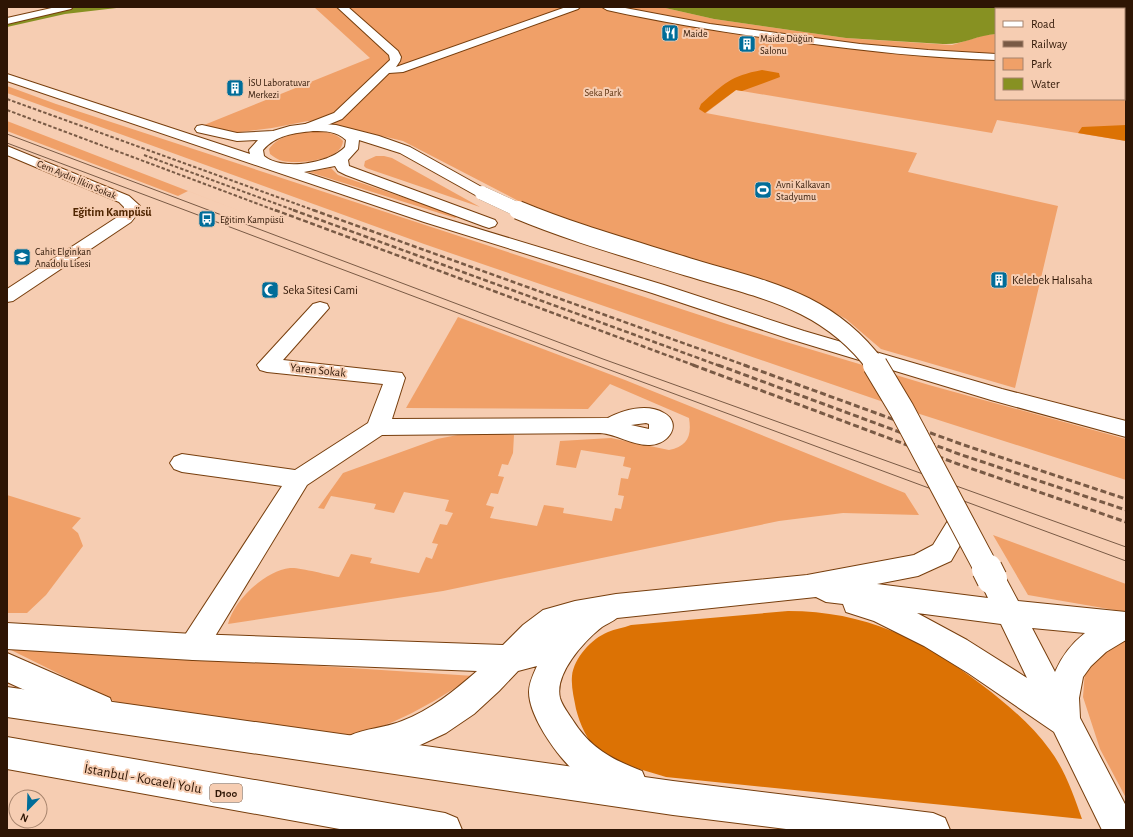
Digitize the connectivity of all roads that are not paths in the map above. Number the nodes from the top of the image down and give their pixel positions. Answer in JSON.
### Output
{"nodes":[{"id":1,"x":68,"y":7,"type":"edge"},
{"id":2,"x":342,"y":7,"type":"edge"},
{"id":3,"x":575,"y":7,"type":"edge"},
{"id":4,"x":607,"y":7,"type":"edge"},
{"id":5,"x":7,"y":21,"type":"edge"},
{"id":6,"x":995,"y":57,"type":"edge"},
{"id":7,"x":387,"y":70,"type":"junction"},
{"id":8,"x":7,"y":77,"type":"edge"},
{"id":9,"x":42,"y":90,"type":"junction"},
{"id":10,"x":341,"y":126,"type":"junction"},
{"id":11,"x":274,"y":135,"type":"junction"},
{"id":12,"x":7,"y":150,"type":"edge"},
{"id":13,"x":405,"y":150,"type":"junction"},
{"id":14,"x":343,"y":155,"type":"junction"},
{"id":15,"x":270,"y":165,"type":"junction"},
{"id":16,"x":658,"y":289,"type":"junction"},
{"id":17,"x":7,"y":297,"type":"edge"},
{"id":18,"x":320,"y":308,"type":"dead end"},
{"id":19,"x":611,"y":426,"type":"dead end"},
{"id":20,"x":378,"y":427,"type":"junction"},
{"id":21,"x":1126,"y":429,"type":"edge"},
{"id":22,"x":182,"y":463,"type":"dead end"},
{"id":23,"x":299,"y":479,"type":"junction"},
{"id":24,"x":961,"y":521,"type":"junction"},
{"id":25,"x":807,"y":587,"type":"junction"},
{"id":26,"x":616,"y":606,"type":"junction"},
{"id":27,"x":1009,"y":613,"type":"junction"},
{"id":28,"x":1126,"y":625,"type":"edge"},
{"id":29,"x":7,"y":636,"type":"edge"},
{"id":30,"x":567,"y":644,"type":"junction"},
{"id":31,"x":193,"y":647,"type":"junction"},
{"id":32,"x":508,"y":659,"type":"junction"},
{"id":33,"x":7,"y":666,"type":"edge"},
{"id":34,"x":7,"y":702,"type":"edge"},
{"id":35,"x":120,"y":719,"type":"junction"},
{"id":36,"x":1064,"y":721,"type":"junction"},
{"id":37,"x":341,"y":750,"type":"junction"},
{"id":38,"x":7,"y":753,"type":"edge"},
{"id":39,"x":673,"y":798,"type":"junction"},
{"id":40,"x":445,"y":830,"type":"edge"},
{"id":41,"x":933,"y":830,"type":"edge"},
{"id":42,"x":1120,"y":830,"type":"edge"}],
"edges":[{"from":1,"to":5,"type":"main road"},
{"from":2,"to":7,"type":"main road"},
{"from":3,"to":7,"type":"main road"},
{"from":4,"to":6,"type":"main road"},
{"from":7,"to":10,"type":"main road"},
{"from":8,"to":9,"type":"main road"},
{"from":9,"to":11,"type":"main road"},
{"from":9,"to":15,"type":"main road"},
{"from":10,"to":11,"type":"main road"},
{"from":10,"to":13,"type":"main road"},
{"from":10,"to":14,"type":"main road"},
{"from":11,"to":15,"type":"main road"},
{"from":12,"to":17,"type":"main road","name":"Cem Aydın İlkin Sokak"},
{"from":13,"to":14,"type":"main road"},
{"from":13,"to":24,"type":"main road","bridge":true},
{"from":14,"to":15,"type":"main road"},
{"from":14,"to":16,"type":"main road"},
{"from":15,"to":16,"type":"main road"},
{"from":16,"to":21,"type":"main road"},
{"from":18,"to":20,"type":"main road","name":"Yaren Sokak"},
{"from":19,"to":20,"type":"main road"},
{"from":20,"to":23,"type":"main road"},
{"from":22,"to":23,"type":"main road"},
{"from":23,"to":31,"type":"main road"},
{"from":24,"to":25,"type":"main road"},
{"from":24,"to":27,"type":"main road","bridge":true},
{"from":25,"to":26,"type":"main road"},
{"from":25,"to":27,"type":"main road"},
{"from":25,"to":36,"type":"main road"},
{"from":26,"to":30,"type":"main road"},
{"from":26,"to":32,"type":"main road"},
{"from":27,"to":28,"type":"main road"},
{"from":27,"to":36,"type":"main road"},
{"from":28,"to":36,"type":"main road"},
{"from":29,"to":31,"type":"main road"},
{"from":30,"to":32,"type":"main road"},
{"from":30,"to":39,"type":"main road"},
{"from":31,"to":32,"type":"main road"},
{"from":32,"to":37,"type":"main road"},
{"from":33,"to":35,"type":"main road"},
{"from":34,"to":35,"type":"main road"},
{"from":35,"to":37,"type":"main road"},
{"from":36,"to":42,"type":"main road"},
{"from":37,"to":39,"type":"main road"},
{"from":38,"to":40,"type":"main road","name":"İstanbul - Kocaeli Yolu","number":"D100"},
{"from":39,"to":41,"type":"main road"}]}
